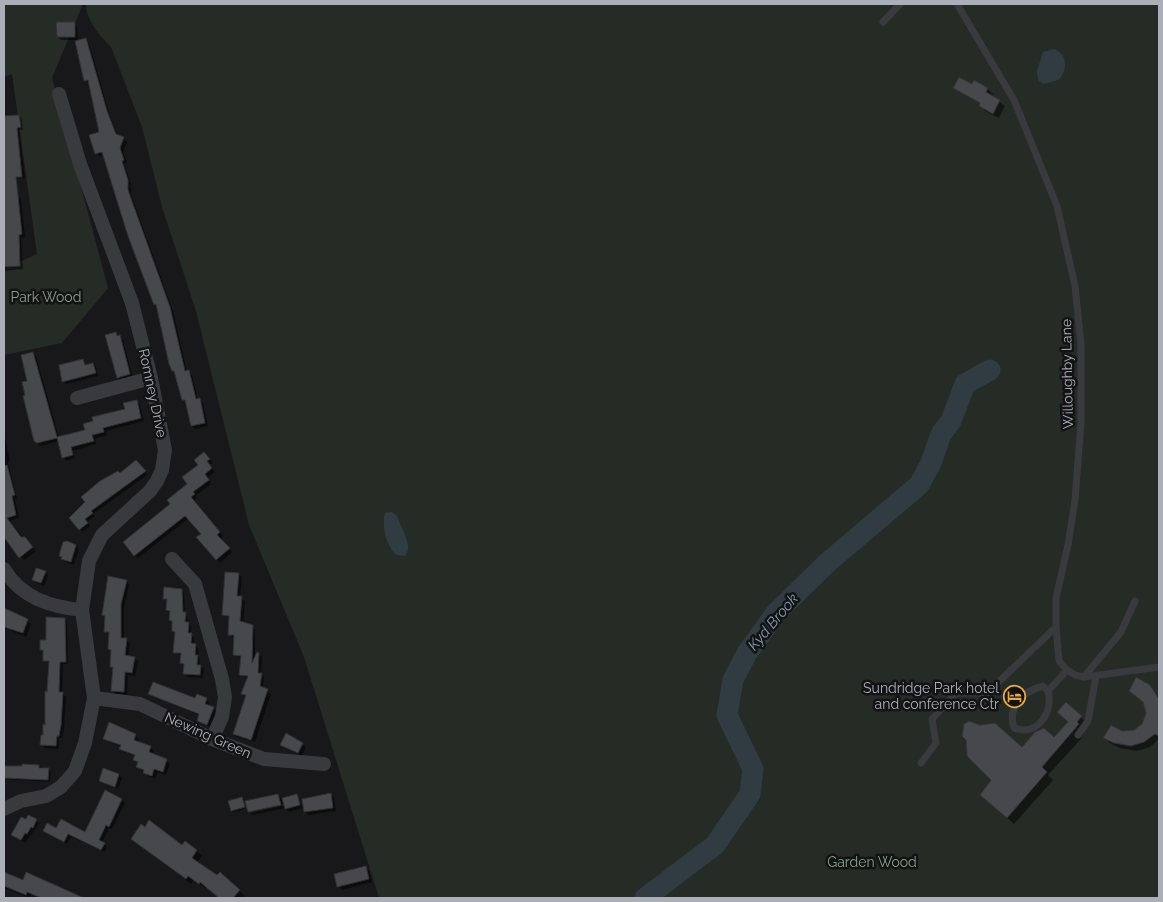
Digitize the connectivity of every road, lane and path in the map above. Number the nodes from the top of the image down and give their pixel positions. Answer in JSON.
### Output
{"nodes":[{"id":1,"x":900,"y":4,"type":"edge"},
{"id":2,"x":958,"y":4,"type":"edge"},
{"id":3,"x":883,"y":22,"type":"dead end"},
{"id":4,"x":59,"y":94,"type":"dead end"},
{"id":5,"x":151,"y":378,"type":"junction"},
{"id":6,"x":77,"y":398,"type":"dead end"},
{"id":7,"x":172,"y":559,"type":"dead end"},
{"id":8,"x":4,"y":569,"type":"edge"},
{"id":9,"x":1134,"y":602,"type":"dead end"},
{"id":10,"x":82,"y":610,"type":"junction"},
{"id":11,"x":1056,"y":626,"type":"junction"},
{"id":12,"x":1159,"y":667,"type":"edge"},
{"id":13,"x":1067,"y":670,"type":"junction"},
{"id":14,"x":1096,"y":676,"type":"junction"},
{"id":15,"x":1084,"y":677,"type":"junction"},
{"id":16,"x":1048,"y":691,"type":"junction"},
{"id":17,"x":94,"y":698,"type":"junction"},
{"id":18,"x":1078,"y":735,"type":"dead end"},
{"id":19,"x":212,"y":739,"type":"junction"},
{"id":20,"x":921,"y":763,"type":"dead end"},
{"id":21,"x":324,"y":764,"type":"dead end"},
{"id":22,"x":4,"y":809,"type":"edge"}],
"edges":[{"from":1,"to":3,"type":"lane"},
{"from":2,"to":11,"type":"lane","name":"Willoughby Lane"},
{"from":4,"to":5,"type":"street","name":"Romney Drive"},
{"from":5,"to":6,"type":"street"},
{"from":5,"to":10,"type":"street","name":"Romney Drive"},
{"from":7,"to":19,"type":"street"},
{"from":8,"to":10,"type":"street"},
{"from":9,"to":15,"type":"lane"},
{"from":10,"to":17,"type":"street","name":"Romney Drive"},
{"from":11,"to":13,"type":"lane","name":"Willoughby Lane"},
{"from":11,"to":20,"type":"lane"},
{"from":12,"to":14,"type":"lane"},
{"from":13,"to":15,"type":"lane"},
{"from":13,"to":16,"type":"lane"},
{"from":14,"to":15,"type":"lane"},
{"from":14,"to":18,"type":"lane"},
{"from":16,"to":16,"type":"lane"},
{"from":17,"to":19,"type":"street","name":"Newing Green"},
{"from":17,"to":22,"type":"street","name":"Romney Drive"},
{"from":19,"to":21,"type":"street","name":"Newing Green"}]}
